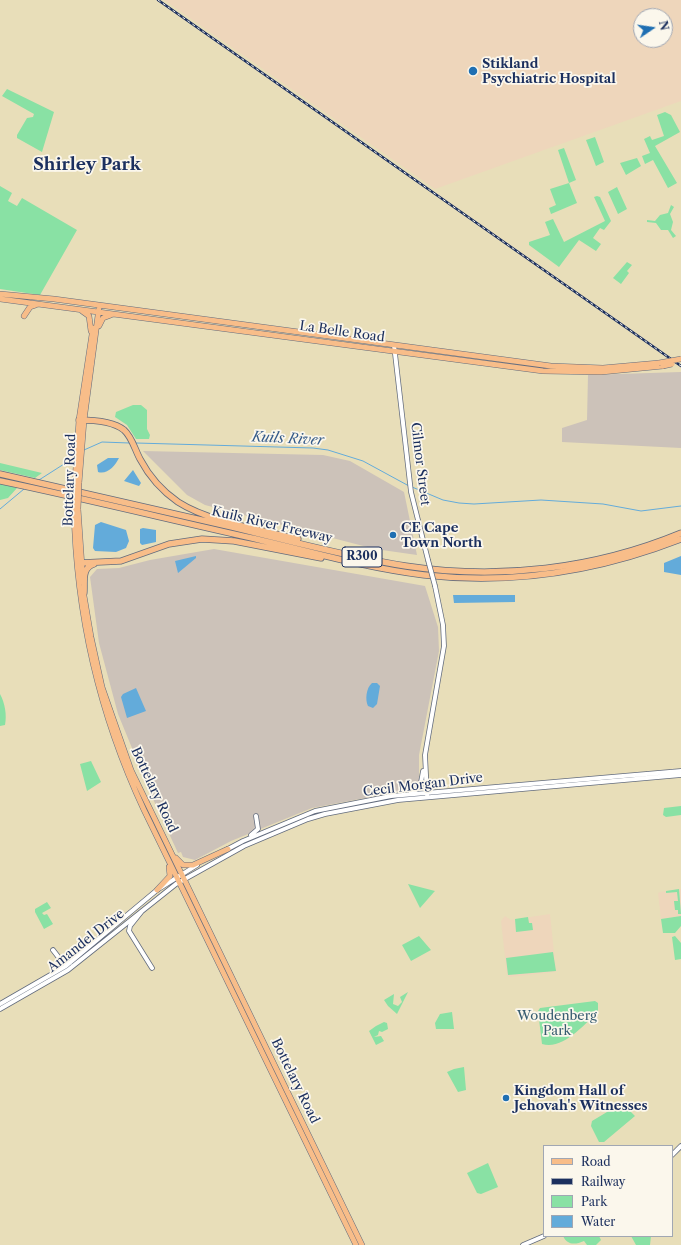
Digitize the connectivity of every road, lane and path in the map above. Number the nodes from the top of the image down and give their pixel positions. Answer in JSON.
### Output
{"nodes":[{"id":1,"x":0,"y":294,"type":"edge"},
{"id":2,"x":0,"y":299,"type":"edge"},
{"id":3,"x":13,"y":300,"type":"junction"},
{"id":4,"x":43,"y":304,"type":"junction"},
{"id":5,"x":73,"y":308,"type":"junction"},
{"id":6,"x":97,"y":308,"type":"junction"},
{"id":7,"x":144,"y":317,"type":"junction"},
{"id":8,"x":92,"y":342,"type":"junction"},
{"id":9,"x":395,"y":348,"type":"junction"},
{"id":10,"x":681,"y":359,"type":"edge"},
{"id":11,"x":681,"y":363,"type":"edge"},
{"id":12,"x":661,"y":365,"type":"junction"},
{"id":13,"x":82,"y":420,"type":"junction"},
{"id":14,"x":0,"y":474,"type":"edge"},
{"id":15,"x":0,"y":481,"type":"edge"},
{"id":16,"x":76,"y":509,"type":"junction"},
{"id":17,"x":681,"y":533,"type":"edge"},
{"id":18,"x":681,"y":540,"type":"edge"},
{"id":19,"x":364,"y":561,"type":"junction"},
{"id":20,"x":100,"y":562,"type":"junction"},
{"id":21,"x":80,"y":563,"type":"junction"},
{"id":22,"x":84,"y":594,"type":"junction"},
{"id":23,"x":424,"y":763,"type":"junction"},
{"id":24,"x":681,"y":771,"type":"edge"},
{"id":25,"x":681,"y":775,"type":"edge"},
{"id":26,"x":407,"y":795,"type":"junction"},
{"id":27,"x":427,"y":795,"type":"junction"},
{"id":28,"x":256,"y":816,"type":"dead end"},
{"id":29,"x":156,"y":822,"type":"junction"},
{"id":30,"x":239,"y":843,"type":"junction"},
{"id":31,"x":161,"y":846,"type":"junction"},
{"id":32,"x":228,"y":849,"type":"junction"},
{"id":33,"x":180,"y":878,"type":"junction"},
{"id":34,"x":157,"y":890,"type":"junction"},
{"id":35,"x":143,"y":909,"type":"junction"},
{"id":36,"x":53,"y":950,"type":"dead end"},
{"id":37,"x":70,"y":963,"type":"junction"},
{"id":38,"x":152,"y":968,"type":"dead end"},
{"id":39,"x":0,"y":1004,"type":"edge"},
{"id":40,"x":0,"y":1009,"type":"edge"},
{"id":41,"x":681,"y":1146,"type":"edge"},
{"id":42,"x":673,"y":1154,"type":"edge"},
{"id":43,"x":543,"y":1236,"type":"edge"},
{"id":44,"x":356,"y":1245,"type":"edge"},
{"id":45,"x":362,"y":1245,"type":"edge"},
{"id":46,"x":523,"y":1245,"type":"edge"}],
"edges":[{"from":1,"to":6,"type":"main road","name":"La Belle Road"},
{"from":2,"to":3,"type":"main road","name":"La Belle Road"},
{"from":3,"to":4,"type":"main road","name":"La Belle Road"},
{"from":3,"to":4,"type":"main road"},
{"from":4,"to":5,"type":"main road","name":"La Belle Road"},
{"from":5,"to":6,"type":"main road","name":"La Belle Road"},
{"from":5,"to":8,"type":"main road"},
{"from":6,"to":7,"type":"main road","name":"La Belle Road"},
{"from":6,"to":8,"type":"main road","name":"Bottelary Road"},
{"from":6,"to":9,"type":"main road","name":"La Belle Road"},
{"from":7,"to":8,"type":"main road"},
{"from":7,"to":9,"type":"main road","name":"La Belle Road"},
{"from":8,"to":13,"type":"main road","name":"Bottelary Road"},
{"from":9,"to":12,"type":"main road","name":"La Belle Road"},
{"from":9,"to":23,"type":"street","name":"Cilmor Street","bridge":true},
{"from":10,"to":12,"type":"main road","name":"La Belle Road","bridge":true},
{"from":11,"to":12,"type":"main road","name":"La Belle Road","bridge":true},
{"from":13,"to":16,"type":"main road","name":"Bottelary Road","bridge":true},
{"from":13,"to":19,"type":"highway"},
{"from":14,"to":19,"type":"highway","name":"Kuils River Freeway","number":"R300"},
{"from":15,"to":19,"type":"highway","name":"Kuils River Freeway","number":"R300"},
{"from":16,"to":21,"type":"main road","name":"Bottelary Road"},
{"from":16,"to":31,"type":"main road","name":"Bottelary Road"},
{"from":17,"to":19,"type":"highway","name":"Kuils River Freeway","number":"R300"},
{"from":18,"to":19,"type":"highway","name":"Kuils River Freeway","number":"R300"},
{"from":19,"to":20,"type":"highway"},
{"from":20,"to":21,"type":"highway"},
{"from":20,"to":22,"type":"highway"},
{"from":21,"to":22,"type":"main road","name":"Bottelary Road"},
{"from":22,"to":29,"type":"main road","name":"Bottelary Road"},
{"from":23,"to":26,"type":"street"},
{"from":23,"to":27,"type":"street","name":"Cilmor Street"},
{"from":24,"to":27,"type":"street","name":"Cecil Morgan Drive"},
{"from":25,"to":27,"type":"street","name":"Cecil Morgan Drive"},
{"from":26,"to":27,"type":"street","name":"Cecil Morgan Drive"},
{"from":26,"to":30,"type":"street","name":"Cecil Morgan Drive"},
{"from":27,"to":33,"type":"street","name":"Cecil Morgan Drive"},
{"from":28,"to":30,"type":"street"},
{"from":29,"to":32,"type":"main road"},
{"from":29,"to":33,"type":"main road","name":"Bottelary Road"},
{"from":30,"to":32,"type":"street","name":"Cecil Morgan Drive"},
{"from":31,"to":33,"type":"main road","name":"Bottelary Road"},
{"from":31,"to":34,"type":"main road"},
{"from":32,"to":33,"type":"street","name":"Cecil Morgan Drive"},
{"from":33,"to":34,"type":"street","name":"Amandel Drive"},
{"from":33,"to":35,"type":"street","name":"Amandel Drive"},
{"from":33,"to":44,"type":"main road","name":"Bottelary Road"},
{"from":33,"to":45,"type":"main road","name":"Bottelary Road"},
{"from":34,"to":37,"type":"street","name":"Amandel Drive"},
{"from":35,"to":38,"type":"street"},
{"from":35,"to":40,"type":"street","name":"Amandel Drive"},
{"from":36,"to":37,"type":"street"},
{"from":37,"to":39,"type":"street","name":"Amandel Drive"},
{"from":41,"to":42,"type":"street"},
{"from":43,"to":46,"type":"street"}]}
